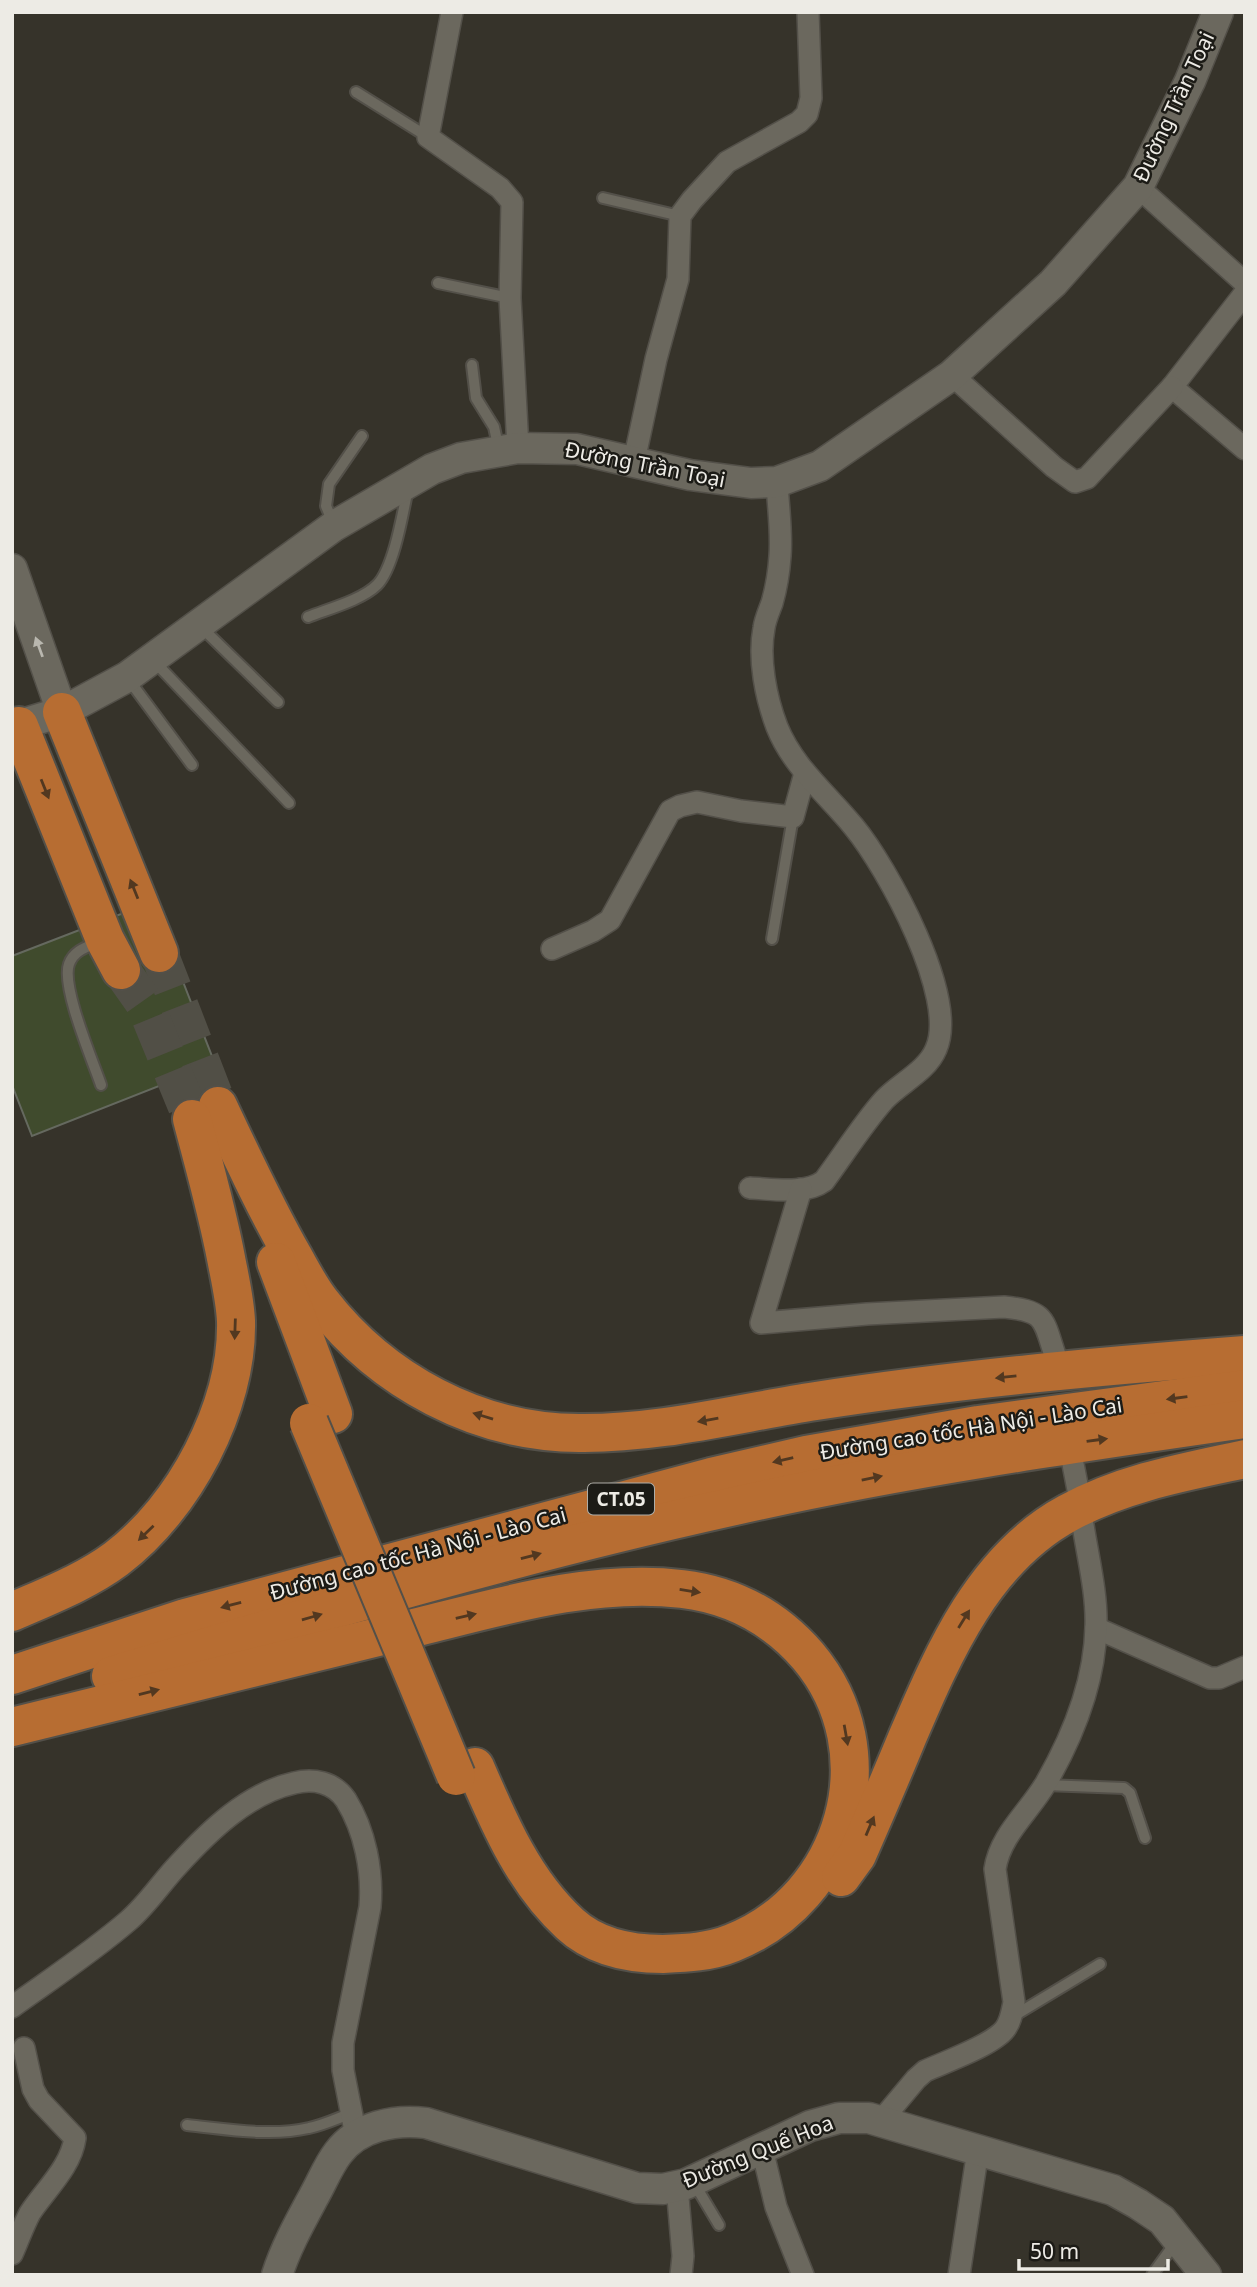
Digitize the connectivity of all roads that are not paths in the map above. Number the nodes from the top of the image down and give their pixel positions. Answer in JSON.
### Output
{"nodes":[{"id":1,"x":452,"y":12,"type":"edge"},
{"id":2,"x":808,"y":12,"type":"edge"},
{"id":3,"x":1218,"y":12,"type":"edge"},
{"id":4,"x":356,"y":92,"type":"dead end"},
{"id":5,"x":428,"y":137,"type":"junction"},
{"id":6,"x":1138,"y":187,"type":"junction"},
{"id":7,"x":603,"y":198,"type":"dead end"},
{"id":8,"x":680,"y":216,"type":"junction"},
{"id":9,"x":1245,"y":282,"type":"edge"},
{"id":10,"x":438,"y":283,"type":"dead end"},
{"id":11,"x":1245,"y":293,"type":"edge"},
{"id":12,"x":510,"y":298,"type":"junction"},
{"id":13,"x":472,"y":365,"type":"dead end"},
{"id":14,"x":952,"y":375,"type":"junction"},
{"id":15,"x":1172,"y":387,"type":"junction"},
{"id":16,"x":362,"y":436,"type":"dead end"},
{"id":17,"x":509,"y":449,"type":"junction"},
{"id":18,"x":1245,"y":449,"type":"edge"},
{"id":19,"x":634,"y":461,"type":"junction"},
{"id":20,"x":409,"y":482,"type":"junction"},
{"id":21,"x":777,"y":482,"type":"junction"},
{"id":22,"x":334,"y":526,"type":"junction"},
{"id":23,"x":12,"y":569,"type":"edge"},
{"id":24,"x":309,"y":617,"type":"dead end"},
{"id":25,"x":199,"y":625,"type":"junction"},
{"id":26,"x":153,"y":659,"type":"junction"},
{"id":27,"x":127,"y":677,"type":"junction"},
{"id":28,"x":278,"y":702,"type":"dead end"},
{"id":29,"x":62,"y":712,"type":"junction"},
{"id":30,"x":15,"y":722,"type":"edge"},
{"id":31,"x":192,"y":765,"type":"dead end"},
{"id":32,"x":806,"y":773,"type":"junction"},
{"id":33,"x":289,"y":803,"type":"dead end"},
{"id":34,"x":793,"y":817,"type":"junction"},
{"id":35,"x":772,"y":939,"type":"dead end"},
{"id":36,"x":552,"y":949,"type":"dead end"},
{"id":37,"x":159,"y":953,"type":"tunnel mouth"},
{"id":38,"x":113,"y":955,"type":"joint"},
{"id":39,"x":101,"y":1085,"type":"dead end"},
{"id":40,"x":205,"y":1112,"type":"junction"},
{"id":41,"x":750,"y":1188,"type":"dead end"},
{"id":42,"x":800,"y":1189,"type":"junction"},
{"id":43,"x":1055,"y":1355,"type":"dead end"},
{"id":44,"x":1245,"y":1355,"type":"edge"},
{"id":45,"x":1245,"y":1389,"type":"edge"},
{"id":46,"x":1245,"y":1419,"type":"edge"},
{"id":47,"x":1245,"y":1459,"type":"edge"},
{"id":48,"x":1073,"y":1464,"type":"dead end"},
{"id":49,"x":1079,"y":1495,"type":"dead end"},
{"id":50,"x":1083,"y":1525,"type":"dead end"},
{"id":51,"x":12,"y":1612,"type":"edge"},
{"id":52,"x":1096,"y":1628,"type":"junction"},
{"id":53,"x":1245,"y":1667,"type":"edge"},
{"id":54,"x":12,"y":1675,"type":"edge"},
{"id":55,"x":12,"y":1707,"type":"edge"},
{"id":56,"x":12,"y":1727,"type":"edge"},
{"id":57,"x":465,"y":1771,"type":"junction"},
{"id":58,"x":1045,"y":1785,"type":"junction"},
{"id":59,"x":1145,"y":1838,"type":"dead end"},
{"id":60,"x":1100,"y":1964,"type":"dead end"},
{"id":61,"x":12,"y":2007,"type":"edge"},
{"id":62,"x":1011,"y":2018,"type":"junction"},
{"id":63,"x":24,"y":2048,"type":"dead end"},
{"id":64,"x":880,"y":2122,"type":"junction"},
{"id":65,"x":187,"y":2125,"type":"dead end"},
{"id":66,"x":354,"y":2125,"type":"junction"},
{"id":67,"x":762,"y":2148,"type":"junction"},
{"id":68,"x":978,"y":2150,"type":"junction"},
{"id":69,"x":685,"y":2183,"type":"junction"},
{"id":70,"x":719,"y":2225,"type":"dead end"},
{"id":71,"x":1178,"y":2240,"type":"junction"},
{"id":72,"x":12,"y":2254,"type":"edge"},
{"id":73,"x":277,"y":2275,"type":"edge"},
{"id":74,"x":681,"y":2275,"type":"edge"},
{"id":75,"x":803,"y":2275,"type":"edge"},
{"id":76,"x":959,"y":2275,"type":"edge"},
{"id":77,"x":1152,"y":2275,"type":"edge"},
{"id":78,"x":1206,"y":2275,"type":"edge"}],
"edges":[{"from":1,"to":5,"type":"street"},
{"from":2,"to":8,"type":"street"},
{"from":3,"to":6,"type":"street","name":"Đường Trần Toại"},
{"from":4,"to":5,"type":"lane"},
{"from":5,"to":12,"type":"street"},
{"from":6,"to":9,"type":"street"},
{"from":6,"to":14,"type":"street","name":"Đường Trần Toại"},
{"from":7,"to":8,"type":"lane"},
{"from":8,"to":19,"type":"street"},
{"from":10,"to":12,"type":"lane"},
{"from":11,"to":15,"type":"street"},
{"from":12,"to":17,"type":"street"},
{"from":13,"to":17,"type":"lane"},
{"from":14,"to":15,"type":"street"},
{"from":14,"to":21,"type":"street","name":"Đường Trần Toại"},
{"from":15,"to":18,"type":"street"},
{"from":16,"to":22,"type":"lane"},
{"from":17,"to":19,"type":"street","name":"Đường Trần Toại"},
{"from":17,"to":20,"type":"street","name":"Đường Trần Toại"},
{"from":19,"to":21,"type":"street","name":"Đường Trần Toại"},
{"from":20,"to":22,"type":"street","name":"Đường Trần Toại"},
{"from":20,"to":24,"type":"lane"},
{"from":21,"to":32,"type":"street"},
{"from":22,"to":25,"type":"street","name":"Đường Trần Toại"},
{"from":29,"to":23,"type":"street","one_way":true},
{"from":25,"to":26,"type":"street","name":"Đường Trần Toại"},
{"from":25,"to":28,"type":"lane"},
{"from":26,"to":27,"type":"street","name":"Đường Trần Toại"},
{"from":26,"to":33,"type":"lane"},
{"from":27,"to":29,"type":"street","name":"Đường Trần Toại"},
{"from":27,"to":31,"type":"lane"},
{"from":29,"to":30,"type":"street","name":"Đường Trần Toại"},
{"from":37,"to":29,"type":"highway","one_way":true},
{"from":30,"to":38,"type":"highway","one_way":true},
{"from":32,"to":34,"type":"street"},
{"from":32,"to":42,"type":"street"},
{"from":34,"to":35,"type":"lane"},
{"from":34,"to":36,"type":"street"},
{"from":38,"to":39,"type":"lane"},
{"from":44,"to":40,"type":"highway","one_way":true},
{"from":40,"to":51,"type":"highway","one_way":true},
{"from":40,"to":57,"type":"highway"},
{"from":41,"to":42,"type":"street"},
{"from":42,"to":43,"type":"street"},
{"from":45,"to":54,"type":"highway","name":"Đường cao tốc Hà Nội - Lào Cai","number":"CT.05","one_way":true},
{"from":55,"to":46,"type":"highway","name":"Đường cao tốc Hà Nội - Lào Cai","number":"CT.05","one_way":true},
{"from":57,"to":47,"type":"highway","one_way":true},
{"from":48,"to":49,"type":"street"},
{"from":50,"to":52,"type":"street"},
{"from":52,"to":53,"type":"street"},
{"from":52,"to":58,"type":"street"},
{"from":56,"to":57,"type":"highway","one_way":true},
{"from":58,"to":59,"type":"lane"},
{"from":58,"to":62,"type":"street"},
{"from":60,"to":62,"type":"lane"},
{"from":61,"to":66,"type":"street"},
{"from":62,"to":64,"type":"street"},
{"from":63,"to":72,"type":"street"},
{"from":64,"to":67,"type":"street","name":"Đường Quế Hoa"},
{"from":64,"to":68,"type":"street","name":"Đường Quế Hoa"},
{"from":65,"to":66,"type":"lane"},
{"from":66,"to":69,"type":"street","name":"Đường Quế Hoa"},
{"from":66,"to":73,"type":"street","name":"Đường Quế Hoa"},
{"from":67,"to":69,"type":"street","name":"Đường Quế Hoa"},
{"from":67,"to":75,"type":"street"},
{"from":68,"to":71,"type":"street","name":"Đường Quế Hoa"},
{"from":68,"to":76,"type":"street"},
{"from":69,"to":70,"type":"lane"},
{"from":69,"to":74,"type":"street"},
{"from":71,"to":77,"type":"lane"},
{"from":71,"to":78,"type":"street","name":"Đường Quế Hoa"}]}
